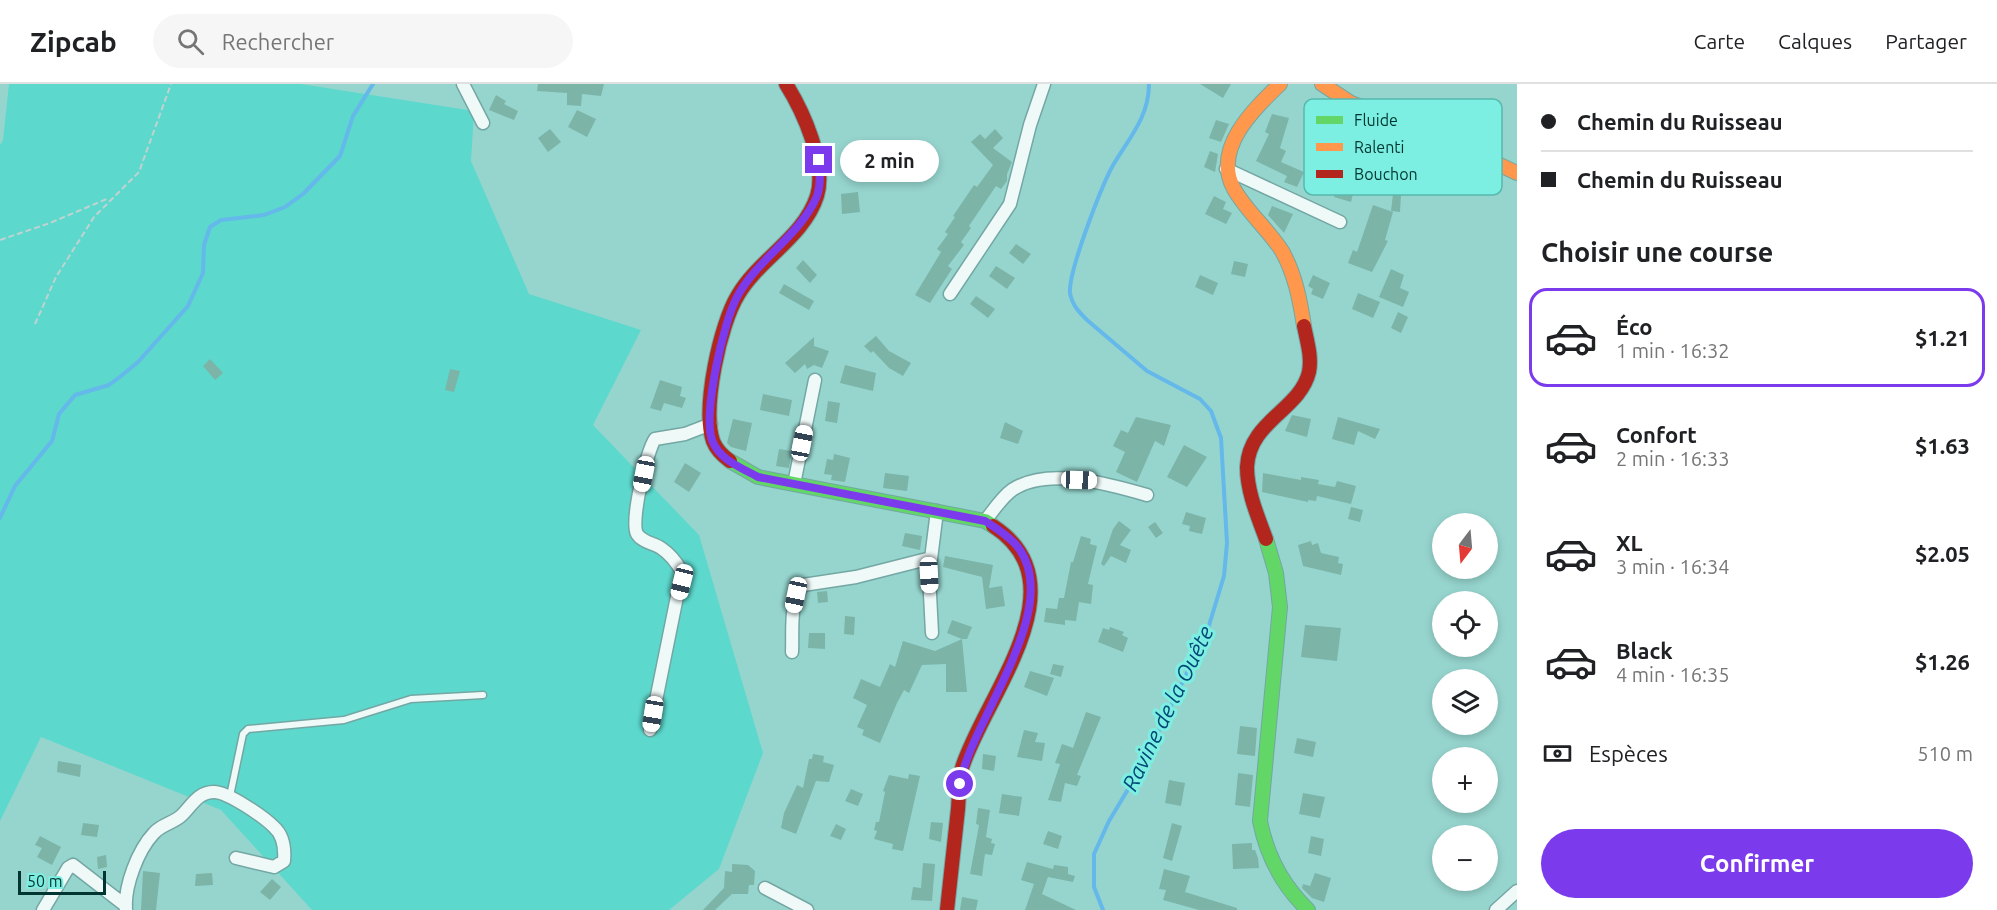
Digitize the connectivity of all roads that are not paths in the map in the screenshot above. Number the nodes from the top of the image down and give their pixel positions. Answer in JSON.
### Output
{"nodes":[{"id":1,"x":463,"y":84,"type":"edge"},
{"id":2,"x":786,"y":84,"type":"edge"},
{"id":3,"x":1044,"y":84,"type":"edge"},
{"id":4,"x":1280,"y":84,"type":"edge"},
{"id":5,"x":1322,"y":84,"type":"edge"},
{"id":6,"x":1345,"y":99,"type":"edge"},
{"id":7,"x":483,"y":123,"type":"dead end"},
{"id":8,"x":1502,"y":166,"type":"edge"},
{"id":9,"x":1226,"y":169,"type":"junction"},
{"id":10,"x":1517,"y":173,"type":"edge"},
{"id":11,"x":1340,"y":222,"type":"dead end"},
{"id":12,"x":950,"y":294,"type":"dead end"},
{"id":13,"x":815,"y":380,"type":"dead end"},
{"id":14,"x":711,"y":424,"type":"junction"},
{"id":15,"x":794,"y":484,"type":"junction"},
{"id":16,"x":1147,"y":495,"type":"dead end"},
{"id":17,"x":937,"y":511,"type":"junction"},
{"id":18,"x":985,"y":521,"type":"junction"},
{"id":19,"x":931,"y":558,"type":"junction"},
{"id":20,"x":932,"y":633,"type":"dead end"},
{"id":21,"x":792,"y":652,"type":"dead end"},
{"id":22,"x":483,"y":695,"type":"dead end"},
{"id":23,"x":650,"y":730,"type":"dead end"},
{"id":24,"x":230,"y":796,"type":"junction"},
{"id":25,"x":236,"y":858,"type":"dead end"},
{"id":26,"x":765,"y":888,"type":"dead end"},
{"id":27,"x":1517,"y":891,"type":"edge"},
{"id":28,"x":126,"y":908,"type":"edge"},
{"id":29,"x":43,"y":910,"type":"edge"},
{"id":30,"x":807,"y":910,"type":"edge"},
{"id":31,"x":947,"y":910,"type":"edge"},
{"id":32,"x":1308,"y":910,"type":"edge"},
{"id":33,"x":1496,"y":910,"type":"edge"}],
"edges":[{"from":1,"to":7,"type":"street"},
{"from":2,"to":14,"type":"street"},
{"from":3,"to":12,"type":"street"},
{"from":4,"to":9,"type":"street"},
{"from":5,"to":6,"type":"street"},
{"from":8,"to":10,"type":"street"},
{"from":9,"to":11,"type":"street"},
{"from":9,"to":32,"type":"street"},
{"from":13,"to":15,"type":"street"},
{"from":14,"to":15,"type":"street"},
{"from":14,"to":23,"type":"street"},
{"from":15,"to":17,"type":"street"},
{"from":16,"to":18,"type":"street"},
{"from":17,"to":18,"type":"street"},
{"from":17,"to":19,"type":"street"},
{"from":18,"to":31,"type":"street"},
{"from":19,"to":20,"type":"street"},
{"from":19,"to":21,"type":"street"},
{"from":22,"to":24,"type":"lane"},
{"from":24,"to":25,"type":"street"},
{"from":24,"to":28,"type":"street"},
{"from":26,"to":30,"type":"street"},
{"from":27,"to":33,"type":"street"},
{"from":28,"to":29,"type":"street"}]}
